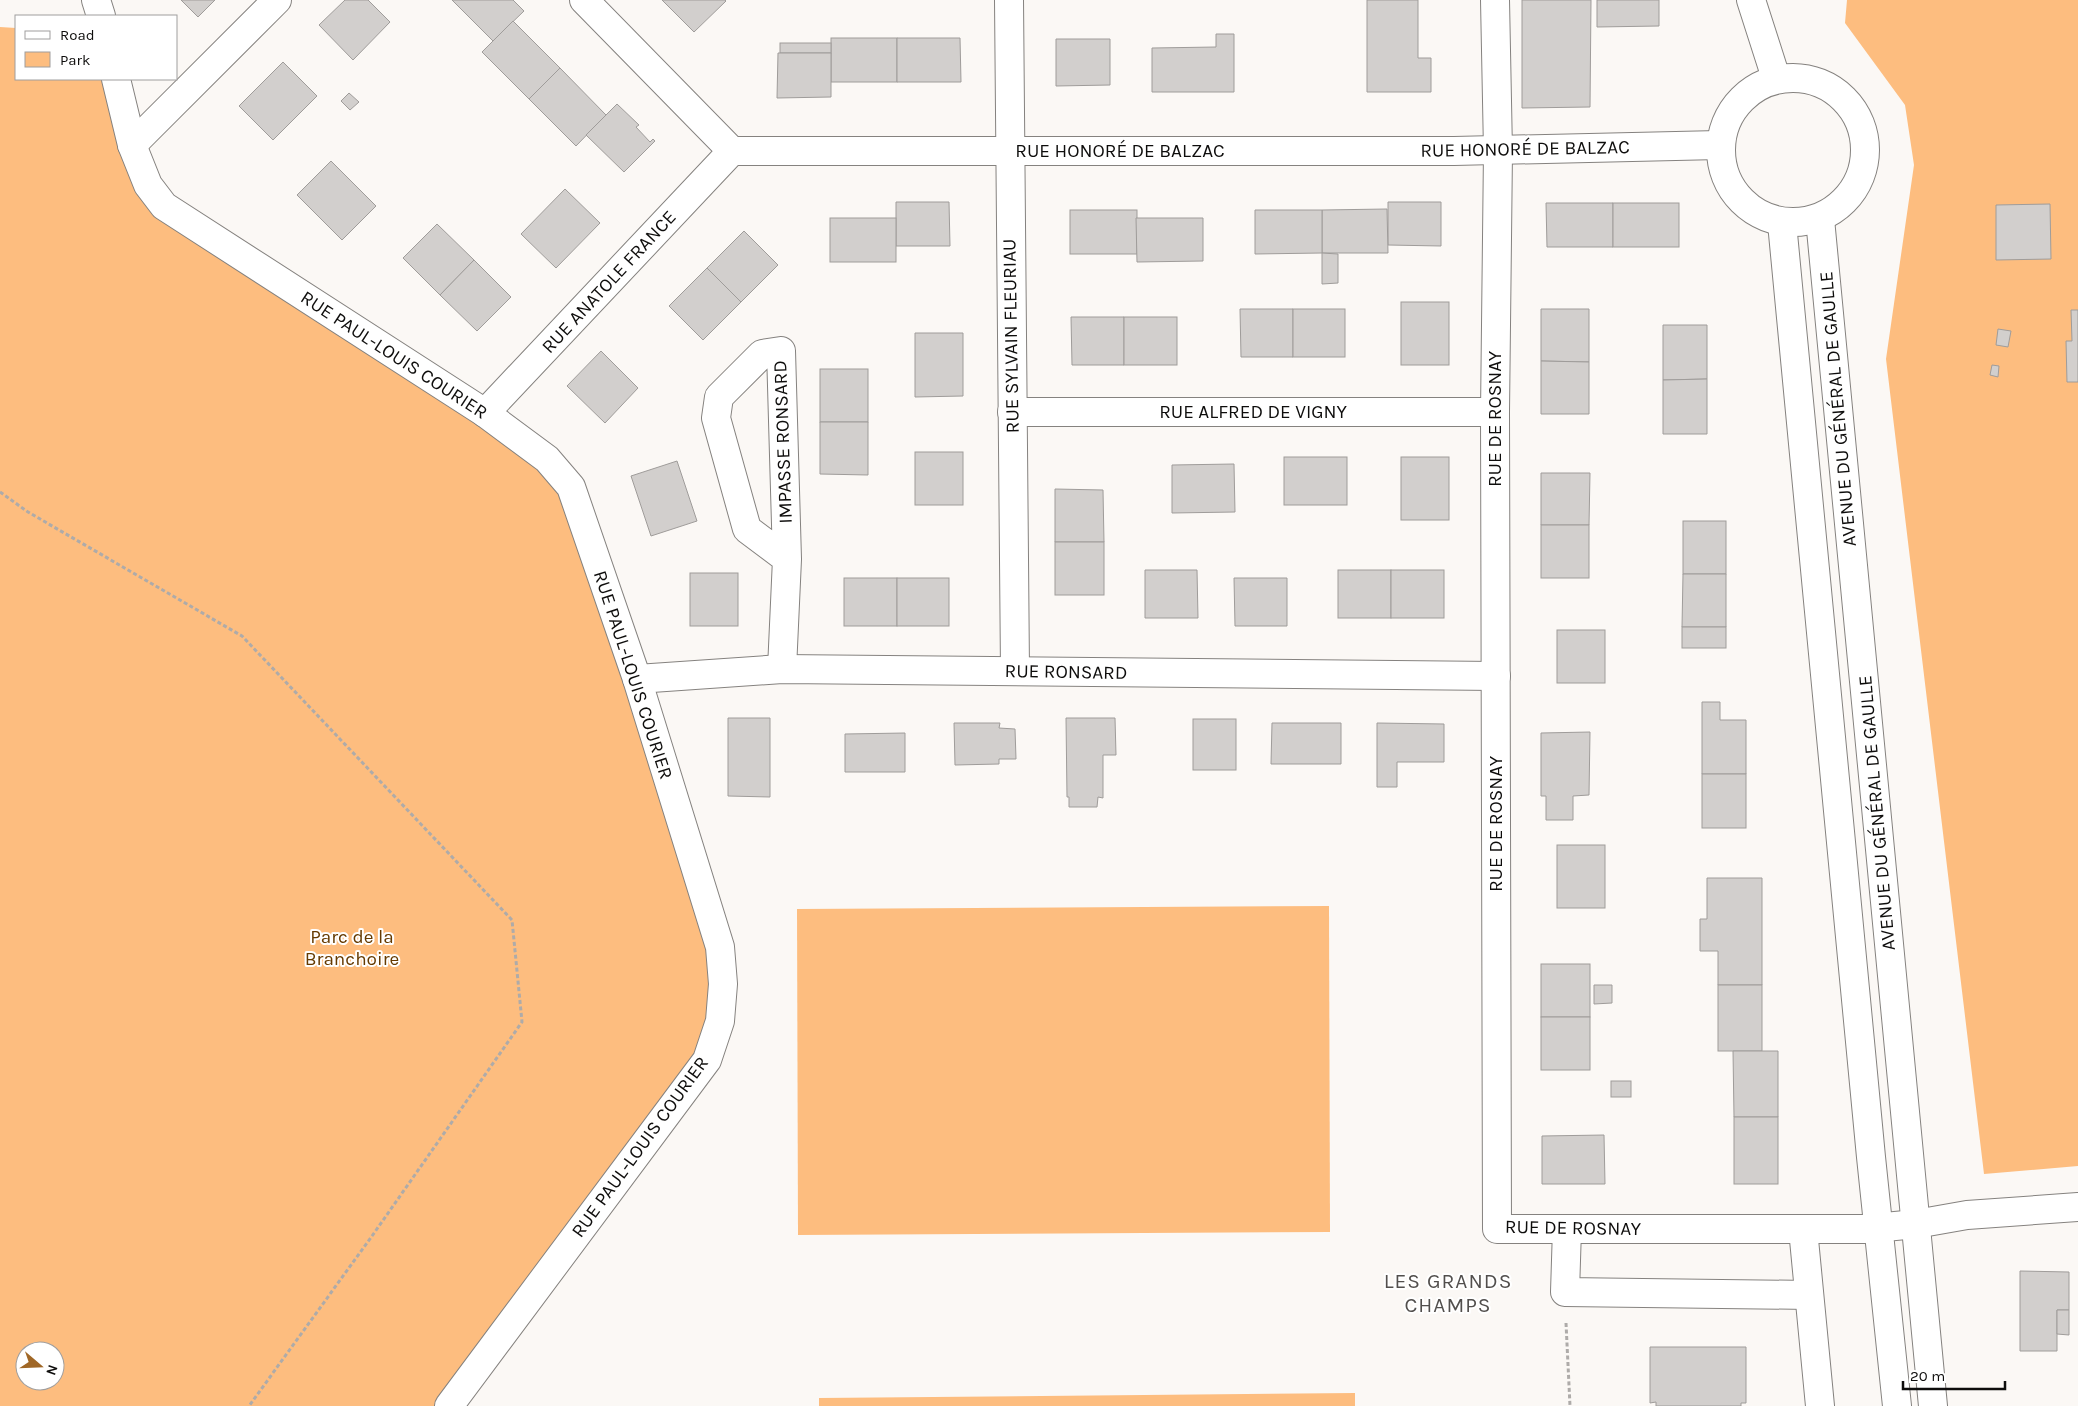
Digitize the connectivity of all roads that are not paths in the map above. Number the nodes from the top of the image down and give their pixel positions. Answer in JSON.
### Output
{"nodes":[{"id":1,"x":96,"y":0,"type":"edge"},
{"id":2,"x":277,"y":0,"type":"edge"},
{"id":3,"x":584,"y":0,"type":"edge"},
{"id":4,"x":1008,"y":0,"type":"edge"},
{"id":5,"x":1495,"y":0,"type":"edge"},
{"id":6,"x":1751,"y":0,"type":"edge"},
{"id":7,"x":101,"y":15,"type":"edge"},
{"id":8,"x":1776,"y":78,"type":"junction"},
{"id":9,"x":116,"y":80,"type":"edge"},
{"id":10,"x":132,"y":145,"type":"junction"},
{"id":11,"x":1719,"y":145,"type":"junction"},
{"id":12,"x":732,"y":151,"type":"junction"},
{"id":13,"x":1009,"y":151,"type":"junction"},
{"id":14,"x":1498,"y":151,"type":"junction"},
{"id":15,"x":1820,"y":219,"type":"junction"},
{"id":16,"x":1782,"y":223,"type":"junction"},
{"id":17,"x":1012,"y":412,"type":"junction"},
{"id":18,"x":1495,"y":412,"type":"junction"},
{"id":19,"x":485,"y":413,"type":"junction"},
{"id":20,"x":787,"y":559,"type":"junction"},
{"id":21,"x":782,"y":669,"type":"junction"},
{"id":22,"x":1015,"y":671,"type":"junction"},
{"id":23,"x":1496,"y":676,"type":"junction"},
{"id":24,"x":637,"y":679,"type":"junction"},
{"id":25,"x":2078,"y":1207,"type":"edge"},
{"id":26,"x":1916,"y":1224,"type":"junction"},
{"id":27,"x":1878,"y":1228,"type":"junction"},
{"id":28,"x":1567,"y":1229,"type":"junction"},
{"id":29,"x":1803,"y":1229,"type":"junction"},
{"id":30,"x":1809,"y":1295,"type":"junction"},
{"id":31,"x":449,"y":1406,"type":"edge"},
{"id":32,"x":1820,"y":1406,"type":"edge"},
{"id":33,"x":1897,"y":1406,"type":"edge"},
{"id":34,"x":1933,"y":1406,"type":"edge"}],
"edges":[{"from":1,"to":7,"type":"street"},
{"from":2,"to":10,"type":"street"},
{"from":3,"to":12,"type":"street"},
{"from":4,"to":13,"type":"street","name":"RUE SYLVAIN FLEURIAU"},
{"from":5,"to":14,"type":"street","name":"RUE DE ROSNAY"},
{"from":6,"to":8,"type":"street"},
{"from":8,"to":11,"type":"street"},
{"from":8,"to":15,"type":"street"},
{"from":9,"to":10,"type":"street","name":"RUE PAUL-LOUIS COURIER"},
{"from":10,"to":19,"type":"street","name":"RUE PAUL-LOUIS COURIER"},
{"from":11,"to":14,"type":"street","name":"RUE HONORÉ DE BALZAC"},
{"from":11,"to":16,"type":"street"},
{"from":12,"to":13,"type":"street","name":"RUE HONORÉ DE BALZAC"},
{"from":12,"to":19,"type":"street","name":"RUE ANATOLE FRANCE"},
{"from":13,"to":14,"type":"street","name":"RUE HONORÉ DE BALZAC"},
{"from":13,"to":17,"type":"street","name":"RUE SYLVAIN FLEURIAU"},
{"from":14,"to":18,"type":"street","name":"RUE DE ROSNAY"},
{"from":15,"to":16,"type":"street"},
{"from":15,"to":26,"type":"street","name":"AVENUE DU GÉNÉRAL DE GAULLE"},
{"from":16,"to":27,"type":"street","name":"AVENUE DU GÉNÉRAL DE GAULLE"},
{"from":17,"to":18,"type":"street","name":"RUE ALFRED DE VIGNY"},
{"from":17,"to":22,"type":"street","name":"RUE SYLVAIN FLEURIAU"},
{"from":18,"to":23,"type":"street","name":"RUE DE ROSNAY"},
{"from":19,"to":24,"type":"street","name":"RUE PAUL-LOUIS COURIER"},
{"from":20,"to":20,"type":"street","name":"IMPASSE RONSARD"},
{"from":20,"to":21,"type":"street","name":"IMPASSE RONSARD"},
{"from":21,"to":22,"type":"street","name":"RUE RONSARD"},
{"from":21,"to":24,"type":"street","name":"RUE RONSARD"},
{"from":22,"to":23,"type":"street","name":"RUE RONSARD"},
{"from":23,"to":28,"type":"street","name":"RUE DE ROSNAY"},
{"from":24,"to":31,"type":"street","name":"RUE PAUL-LOUIS COURIER"},
{"from":25,"to":26,"type":"street","name":"RUE DE ROSNAY"},
{"from":26,"to":27,"type":"street","name":"RUE DE ROSNAY"},
{"from":26,"to":34,"type":"street","name":"AVENUE DU GÉNÉRAL DE GAULLE"},
{"from":27,"to":29,"type":"street","name":"RUE DE ROSNAY"},
{"from":27,"to":33,"type":"street","name":"AVENUE DU GÉNÉRAL DE GAULLE"},
{"from":28,"to":29,"type":"street","name":"RUE DE ROSNAY"},
{"from":28,"to":30,"type":"street"},
{"from":29,"to":30,"type":"street"},
{"from":30,"to":32,"type":"street"}]}
